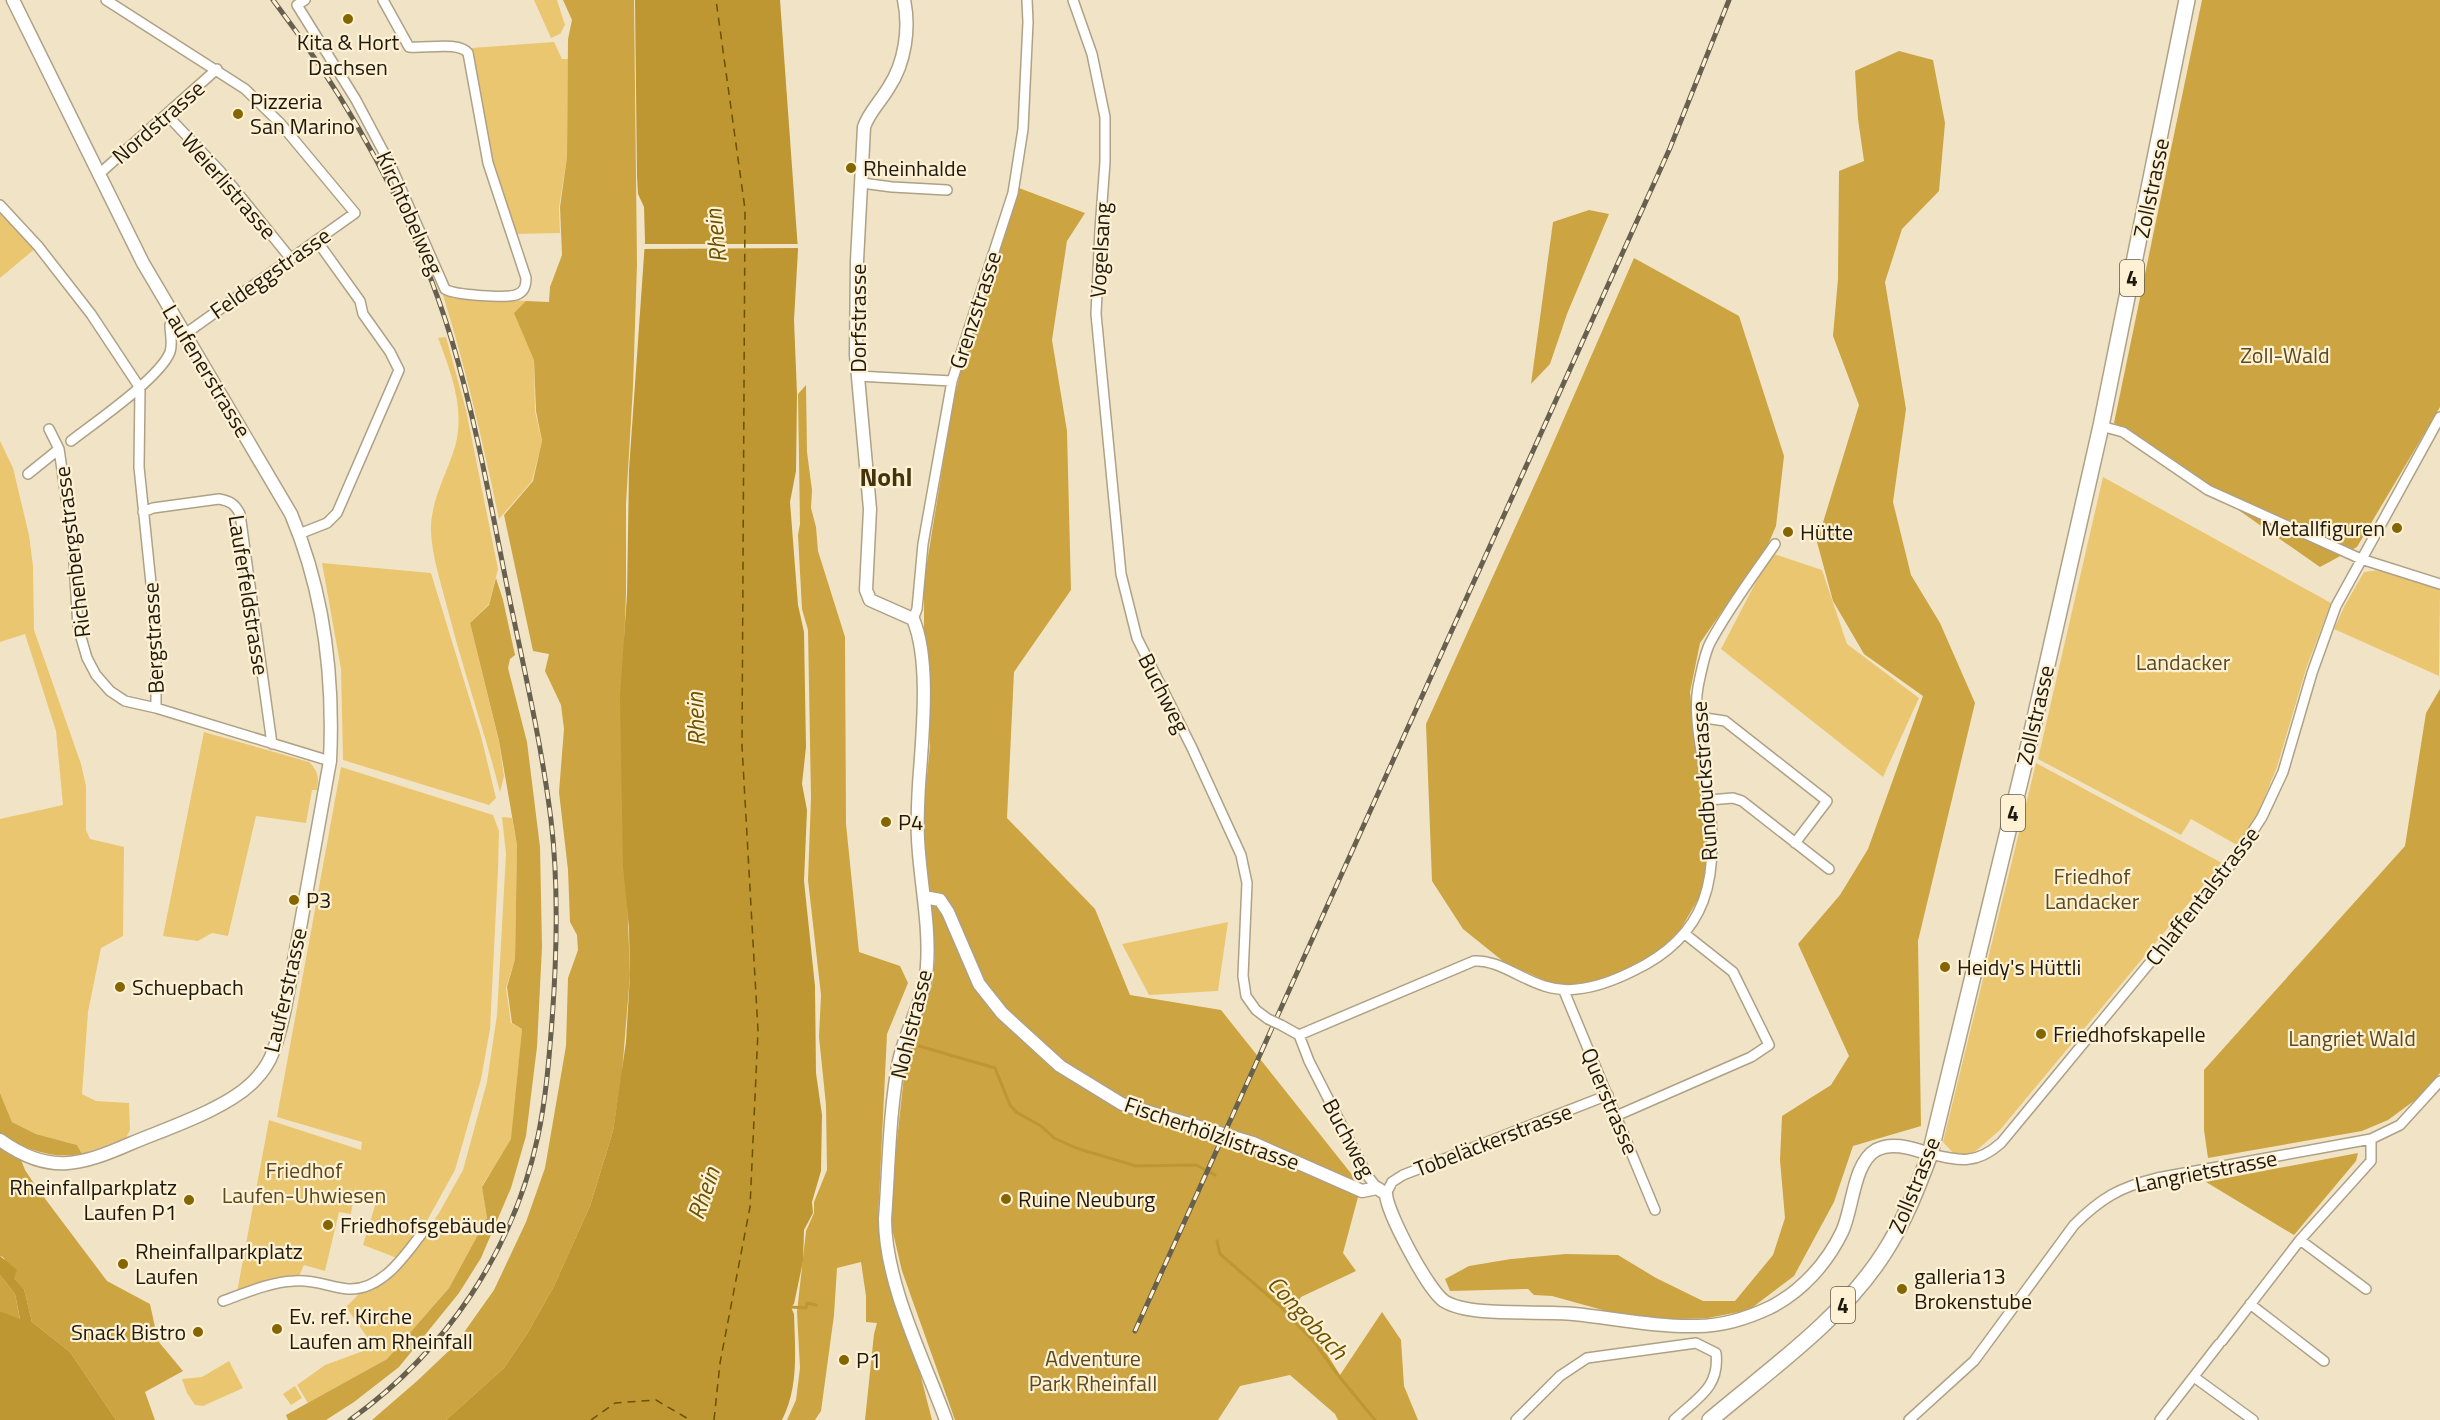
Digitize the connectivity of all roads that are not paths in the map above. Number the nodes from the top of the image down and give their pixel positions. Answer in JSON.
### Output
{"nodes":[{"id":1,"x":13,"y":0,"type":"edge"},
{"id":2,"x":106,"y":0,"type":"edge"},
{"id":3,"x":383,"y":0,"type":"edge"},
{"id":4,"x":904,"y":0,"type":"edge"},
{"id":5,"x":1027,"y":0,"type":"edge"},
{"id":6,"x":1073,"y":0,"type":"edge"},
{"id":7,"x":2187,"y":0,"type":"edge"},
{"id":8,"x":301,"y":2,"type":"edge"},
{"id":9,"x":217,"y":69,"type":"junction"},
{"id":10,"x":166,"y":115,"type":"junction"},
{"id":11,"x":98,"y":175,"type":"junction"},
{"id":12,"x":861,"y":183,"type":"junction"},
{"id":13,"x":948,"y":190,"type":"dead end"},
{"id":14,"x":0,"y":205,"type":"edge"},
{"id":15,"x":317,"y":241,"type":"junction"},
{"id":16,"x":291,"y":259,"type":"junction"},
{"id":17,"x":174,"y":317,"type":"junction"},
{"id":18,"x":185,"y":334,"type":"junction"},
{"id":19,"x":857,"y":376,"type":"junction"},
{"id":20,"x":952,"y":381,"type":"junction"},
{"id":21,"x":140,"y":388,"type":"junction"},
{"id":22,"x":2440,"y":417,"type":"edge"},
{"id":23,"x":2101,"y":426,"type":"junction"},
{"id":24,"x":49,"y":429,"type":"dead end"},
{"id":25,"x":71,"y":441,"type":"dead end"},
{"id":26,"x":59,"y":449,"type":"junction"},
{"id":27,"x":28,"y":474,"type":"dead end"},
{"id":28,"x":1114,"y":503,"type":"joint"},
{"id":29,"x":143,"y":512,"type":"junction"},
{"id":30,"x":299,"y":534,"type":"junction"},
{"id":31,"x":1775,"y":544,"type":"dead end"},
{"id":32,"x":2361,"y":559,"type":"junction"},
{"id":33,"x":2440,"y":584,"type":"edge"},
{"id":34,"x":913,"y":619,"type":"junction"},
{"id":35,"x":156,"y":708,"type":"junction"},
{"id":36,"x":1698,"y":717,"type":"junction"},
{"id":37,"x":272,"y":744,"type":"junction"},
{"id":38,"x":330,"y":761,"type":"junction"},
{"id":39,"x":1710,"y":800,"type":"junction"},
{"id":40,"x":1795,"y":843,"type":"junction"},
{"id":41,"x":1829,"y":869,"type":"dead end"},
{"id":42,"x":924,"y":897,"type":"junction"},
{"id":43,"x":1685,"y":934,"type":"junction"},
{"id":44,"x":1564,"y":991,"type":"junction"},
{"id":45,"x":1299,"y":1035,"type":"junction"},
{"id":46,"x":2440,"y":1081,"type":"edge"},
{"id":47,"x":1608,"y":1095,"type":"junction"},
{"id":48,"x":1616,"y":1116,"type":"junction"},
{"id":49,"x":2371,"y":1139,"type":"junction"},
{"id":50,"x":0,"y":1140,"type":"edge"},
{"id":51,"x":1929,"y":1154,"type":"junction"},
{"id":52,"x":1381,"y":1191,"type":"junction"},
{"id":53,"x":1655,"y":1210,"type":"dead end"},
{"id":54,"x":422,"y":1233,"type":"dead end"},
{"id":55,"x":2300,"y":1240,"type":"junction"},
{"id":56,"x":2366,"y":1289,"type":"dead end"},
{"id":57,"x":224,"y":1301,"type":"dead end"},
{"id":58,"x":2250,"y":1304,"type":"junction"},
{"id":59,"x":2324,"y":1361,"type":"dead end"},
{"id":60,"x":2194,"y":1377,"type":"junction"},
{"id":61,"x":946,"y":1420,"type":"edge"},
{"id":62,"x":1516,"y":1420,"type":"edge"},
{"id":63,"x":1674,"y":1420,"type":"edge"},
{"id":64,"x":1710,"y":1420,"type":"edge"},
{"id":65,"x":1909,"y":1420,"type":"edge"},
{"id":66,"x":2160,"y":1420,"type":"edge"},
{"id":67,"x":2253,"y":1420,"type":"edge"}],
"edges":[{"from":1,"to":11,"type":"street","name":"Laufenerstrasse"},
{"from":2,"to":9,"type":"street"},
{"from":3,"to":8,"type":"street","name":"Kirchtobelweg"},
{"from":4,"to":12,"type":"street","name":"Dorfstrasse"},
{"from":5,"to":20,"type":"street","name":"Grenzstrasse"},
{"from":6,"to":28,"type":"street","name":"Vogelsang"},
{"from":7,"to":23,"type":"main road","name":"Zollstrasse","number":"4"},
{"from":9,"to":10,"type":"street","name":"Nordstrasse"},
{"from":9,"to":15,"type":"street","name":"Feldeggstrasse"},
{"from":10,"to":11,"type":"street","name":"Nordstrasse"},
{"from":10,"to":16,"type":"street","name":"Weierlistrasse"},
{"from":11,"to":17,"type":"street","name":"Laufenerstrasse"},
{"from":12,"to":13,"type":"street"},
{"from":12,"to":19,"type":"street","name":"Dorfstrasse"},
{"from":14,"to":21,"type":"street"},
{"from":15,"to":16,"type":"street","name":"Feldeggstrasse"},
{"from":15,"to":30,"type":"street"},
{"from":16,"to":18,"type":"street","name":"Feldeggstrasse"},
{"from":17,"to":18,"type":"street","name":"Laufenerstrasse"},
{"from":17,"to":21,"type":"street"},
{"from":18,"to":30,"type":"street","name":"Laufenerstrasse"},
{"from":19,"to":20,"type":"street"},
{"from":19,"to":34,"type":"street","name":"Dorfstrasse"},
{"from":20,"to":34,"type":"street","name":"Grenzstrasse"},
{"from":21,"to":25,"type":"street"},
{"from":21,"to":29,"type":"street","name":"Bergstrasse"},
{"from":22,"to":32,"type":"street","name":"Chlaffentalstrasse"},
{"from":23,"to":32,"type":"street"},
{"from":23,"to":51,"type":"main road","name":"Zollstrasse","number":"4"},
{"from":24,"to":26,"type":"street","name":"Richenbergstrasse"},
{"from":26,"to":27,"type":"street"},
{"from":26,"to":35,"type":"street","name":"Richenbergstrasse"},
{"from":28,"to":45,"type":"street","name":"Buchweg","bridge":true},
{"from":29,"to":35,"type":"street","name":"Bergstrasse"},
{"from":29,"to":37,"type":"street","name":"Lauferfeldstrasse"},
{"from":30,"to":38,"type":"street","name":"Laufenerstrasse"},
{"from":31,"to":36,"type":"street","name":"Rundbuckstrasse"},
{"from":32,"to":33,"type":"street"},
{"from":32,"to":51,"type":"street","name":"Chlaffentalstrasse"},
{"from":34,"to":42,"type":"street","name":"Nohlstrasse"},
{"from":35,"to":37,"type":"street","name":"Bergstrasse"},
{"from":36,"to":39,"type":"street","name":"Rundbuckstrasse"},
{"from":36,"to":40,"type":"street"},
{"from":37,"to":38,"type":"street","name":"Bergstrasse"},
{"from":38,"to":50,"type":"street","name":"Lauferstrasse"},
{"from":39,"to":40,"type":"street"},
{"from":39,"to":43,"type":"street","name":"Rundbuckstrasse"},
{"from":40,"to":41,"type":"street"},
{"from":42,"to":52,"type":"street","name":"Fischerhölzlistrasse"},
{"from":42,"to":61,"type":"street","name":"Nohlstrasse"},
{"from":43,"to":44,"type":"street","name":"Rundbuckstrasse"},
{"from":43,"to":48,"type":"street"},
{"from":44,"to":45,"type":"street","name":"Rundbuckstrasse"},
{"from":44,"to":47,"type":"street","name":"Querstrasse"},
{"from":45,"to":52,"type":"street","name":"Buchweg"},
{"from":46,"to":49,"type":"street","name":"Langrietstrasse"},
{"from":47,"to":48,"type":"street","name":"Querstrasse"},
{"from":47,"to":52,"type":"street","name":"Tobeläckerstrasse"},
{"from":48,"to":53,"type":"street","name":"Querstrasse"},
{"from":49,"to":55,"type":"street"},
{"from":49,"to":65,"type":"street","name":"Langrietstrasse"},
{"from":51,"to":52,"type":"street","name":"Buchweg"},
{"from":51,"to":64,"type":"main road","name":"Zollstrasse","number":"4"},
{"from":54,"to":57,"type":"street"},
{"from":55,"to":56,"type":"street"},
{"from":55,"to":58,"type":"street"},
{"from":58,"to":59,"type":"street"},
{"from":58,"to":60,"type":"street"},
{"from":60,"to":66,"type":"street"},
{"from":60,"to":67,"type":"street"},
{"from":62,"to":63,"type":"street"}]}
